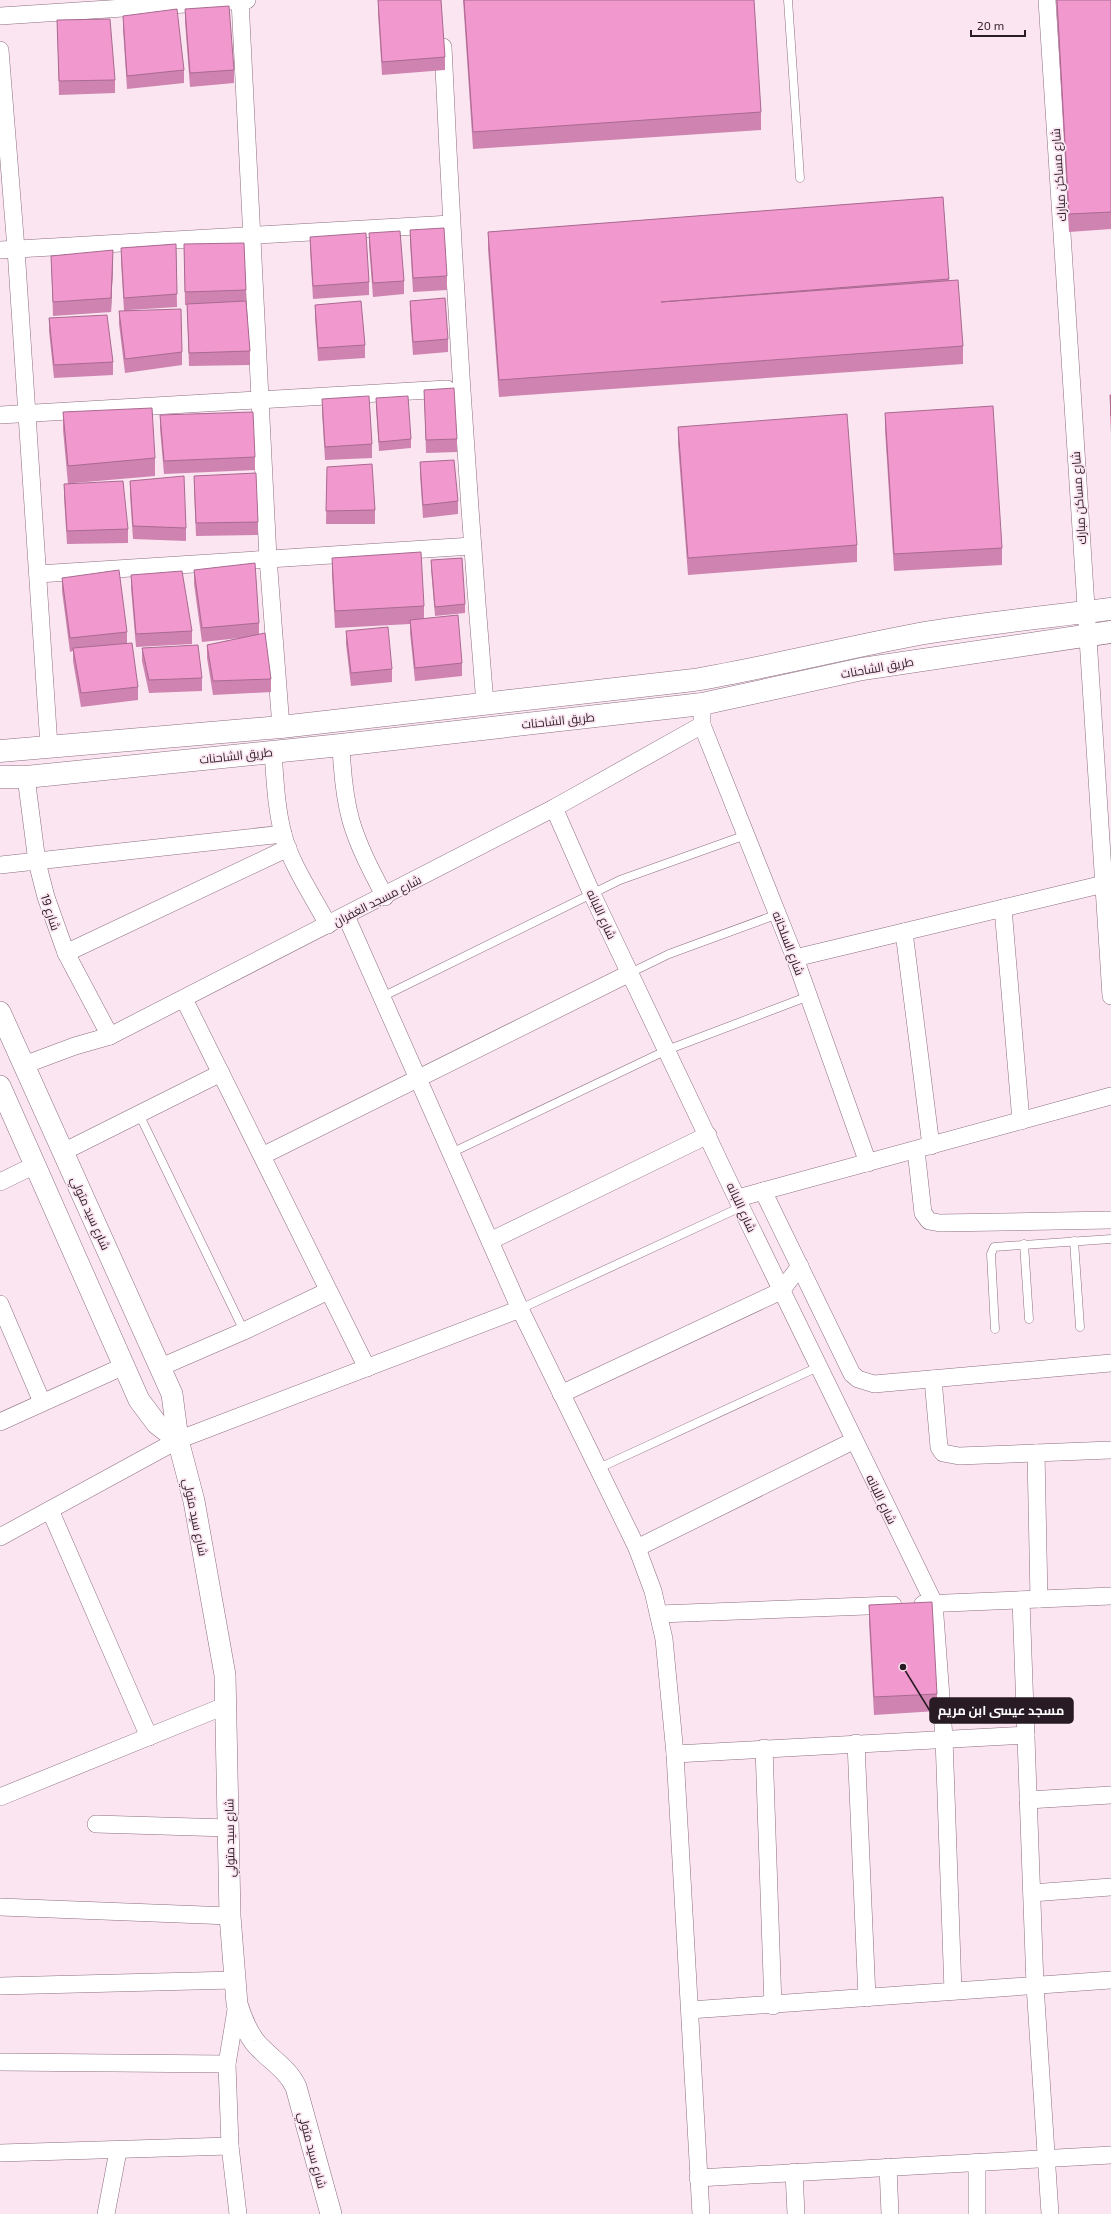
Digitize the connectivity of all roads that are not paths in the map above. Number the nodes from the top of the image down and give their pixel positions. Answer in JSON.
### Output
{"nodes":[{"id":1,"x":242,"y":0,"type":"edge"},
{"id":2,"x":788,"y":0,"type":"edge"},
{"id":3,"x":1047,"y":0,"type":"edge"},
{"id":4,"x":0,"y":16,"type":"edge"},
{"id":5,"x":442,"y":34,"type":"edge"},
{"id":6,"x":0,"y":50,"type":"edge"},
{"id":7,"x":800,"y":178,"type":"dead end"},
{"id":8,"x":451,"y":224,"type":"junction"},
{"id":9,"x":252,"y":236,"type":"junction"},
{"id":10,"x":8,"y":250,"type":"edge"},
{"id":11,"x":461,"y":388,"type":"junction"},
{"id":12,"x":261,"y":400,"type":"junction"},
{"id":13,"x":27,"y":414,"type":"junction"},
{"id":14,"x":0,"y":415,"type":"edge"},
{"id":15,"x":472,"y":546,"type":"junction"},
{"id":16,"x":268,"y":558,"type":"junction"},
{"id":17,"x":38,"y":574,"type":"junction"},
{"id":18,"x":1111,"y":609,"type":"edge"},
{"id":19,"x":1085,"y":613,"type":"junction"},
{"id":20,"x":1111,"y":632,"type":"edge"},
{"id":21,"x":1087,"y":635,"type":"junction"},
{"id":22,"x":485,"y":704,"type":"junction"},
{"id":23,"x":702,"y":704,"type":"junction"},
{"id":24,"x":702,"y":725,"type":"junction"},
{"id":25,"x":281,"y":727,"type":"junction"},
{"id":26,"x":341,"y":745,"type":"junction"},
{"id":27,"x":49,"y":746,"type":"junction"},
{"id":28,"x":0,"y":752,"type":"edge"},
{"id":29,"x":273,"y":752,"type":"junction"},
{"id":30,"x":26,"y":776,"type":"junction"},
{"id":31,"x":0,"y":777,"type":"edge"},
{"id":32,"x":554,"y":808,"type":"junction"},
{"id":33,"x":746,"y":835,"type":"junction"},
{"id":34,"x":285,"y":841,"type":"junction"},
{"id":35,"x":37,"y":862,"type":"junction"},
{"id":36,"x":0,"y":865,"type":"edge"},
{"id":37,"x":592,"y":894,"type":"junction"},
{"id":38,"x":1107,"y":894,"type":"edge"},
{"id":39,"x":385,"y":897,"type":"junction"},
{"id":40,"x":1003,"y":908,"type":"junction"},
{"id":41,"x":778,"y":914,"type":"junction"},
{"id":42,"x":346,"y":916,"type":"junction"},
{"id":43,"x":328,"y":925,"type":"junction"},
{"id":44,"x":904,"y":932,"type":"junction"},
{"id":45,"x":66,"y":953,"type":"junction"},
{"id":46,"x":795,"y":958,"type":"junction"},
{"id":47,"x":630,"y":973,"type":"junction"},
{"id":48,"x":809,"y":996,"type":"junction"},
{"id":49,"x":1111,"y":996,"type":"edge"},
{"id":50,"x":382,"y":997,"type":"junction"},
{"id":51,"x":184,"y":999,"type":"junction"},
{"id":52,"x":0,"y":1012,"type":"edge"},
{"id":53,"x":110,"y":1036,"type":"junction"},
{"id":54,"x":667,"y":1050,"type":"junction"},
{"id":55,"x":24,"y":1065,"type":"junction"},
{"id":56,"x":221,"y":1073,"type":"junction"},
{"id":57,"x":418,"y":1080,"type":"junction"},
{"id":58,"x":0,"y":1086,"type":"edge"},
{"id":59,"x":1111,"y":1096,"type":"edge"},
{"id":60,"x":139,"y":1114,"type":"junction"},
{"id":61,"x":1021,"y":1121,"type":"junction"},
{"id":62,"x":708,"y":1135,"type":"junction"},
{"id":63,"x":923,"y":1148,"type":"junction"},
{"id":64,"x":63,"y":1152,"type":"junction"},
{"id":65,"x":451,"y":1153,"type":"junction"},
{"id":66,"x":262,"y":1156,"type":"junction"},
{"id":67,"x":868,"y":1163,"type":"junction"},
{"id":68,"x":35,"y":1165,"type":"junction"},
{"id":69,"x":0,"y":1182,"type":"edge"},
{"id":70,"x":764,"y":1191,"type":"junction"},
{"id":71,"x":740,"y":1202,"type":"junction"},
{"id":72,"x":1111,"y":1220,"type":"edge"},
{"id":73,"x":1111,"y":1239,"type":"edge"},
{"id":74,"x":490,"y":1241,"type":"junction"},
{"id":75,"x":1074,"y":1241,"type":"junction"},
{"id":76,"x":1024,"y":1244,"type":"junction"},
{"id":77,"x":800,"y":1266,"type":"junction"},
{"id":78,"x":328,"y":1290,"type":"junction"},
{"id":79,"x":782,"y":1291,"type":"junction"},
{"id":80,"x":0,"y":1304,"type":"edge"},
{"id":81,"x":520,"y":1309,"type":"junction"},
{"id":82,"x":1029,"y":1319,"type":"dead end"},
{"id":83,"x":1080,"y":1327,"type":"dead end"},
{"id":84,"x":995,"y":1329,"type":"dead end"},
{"id":85,"x":244,"y":1331,"type":"junction"},
{"id":86,"x":1111,"y":1363,"type":"edge"},
{"id":87,"x":124,"y":1366,"type":"junction"},
{"id":88,"x":161,"y":1367,"type":"junction"},
{"id":89,"x":818,"y":1367,"type":"junction"},
{"id":90,"x":367,"y":1368,"type":"junction"},
{"id":91,"x":933,"y":1379,"type":"junction"},
{"id":92,"x":561,"y":1394,"type":"junction"},
{"id":93,"x":42,"y":1402,"type":"junction"},
{"id":94,"x":0,"y":1422,"type":"edge"},
{"id":95,"x":178,"y":1440,"type":"junction"},
{"id":96,"x":854,"y":1440,"type":"junction"},
{"id":97,"x":1111,"y":1450,"type":"edge"},
{"id":98,"x":1036,"y":1453,"type":"junction"},
{"id":99,"x":597,"y":1468,"type":"junction"},
{"id":100,"x":50,"y":1510,"type":"junction"},
{"id":101,"x":0,"y":1536,"type":"edge"},
{"id":102,"x":636,"y":1548,"type":"junction"},
{"id":103,"x":1111,"y":1596,"type":"edge"},
{"id":104,"x":1039,"y":1599,"type":"junction"},
{"id":105,"x":1021,"y":1600,"type":"junction"},
{"id":106,"x":934,"y":1603,"type":"junction"},
{"id":107,"x":659,"y":1614,"type":"junction"},
{"id":108,"x":226,"y":1706,"type":"junction"},
{"id":109,"x":1026,"y":1735,"type":"junction"},
{"id":110,"x":149,"y":1737,"type":"junction"},
{"id":111,"x":944,"y":1738,"type":"junction"},
{"id":112,"x":856,"y":1743,"type":"junction"},
{"id":113,"x":764,"y":1748,"type":"junction"},
{"id":114,"x":675,"y":1754,"type":"junction"},
{"id":115,"x":1111,"y":1795,"type":"edge"},
{"id":116,"x":0,"y":1797,"type":"edge"},
{"id":117,"x":1028,"y":1800,"type":"junction"},
{"id":118,"x":96,"y":1824,"type":"dead end"},
{"id":119,"x":228,"y":1828,"type":"junction"},
{"id":120,"x":1111,"y":1887,"type":"edge"},
{"id":121,"x":1032,"y":1893,"type":"junction"},
{"id":122,"x":0,"y":1907,"type":"edge"},
{"id":123,"x":230,"y":1916,"type":"junction"},
{"id":124,"x":234,"y":1980,"type":"junction"},
{"id":125,"x":1111,"y":1980,"type":"edge"},
{"id":126,"x":1035,"y":1985,"type":"junction"},
{"id":127,"x":0,"y":1986,"type":"edge"},
{"id":128,"x":953,"y":1991,"type":"junction"},
{"id":129,"x":867,"y":1998,"type":"junction"},
{"id":130,"x":237,"y":2004,"type":"junction"},
{"id":131,"x":773,"y":2006,"type":"junction"},
{"id":132,"x":690,"y":2010,"type":"junction"},
{"id":133,"x":0,"y":2062,"type":"edge"},
{"id":134,"x":227,"y":2064,"type":"junction"},
{"id":135,"x":230,"y":2146,"type":"junction"},
{"id":136,"x":118,"y":2151,"type":"junction"},
{"id":137,"x":0,"y":2153,"type":"edge"},
{"id":138,"x":1111,"y":2155,"type":"edge"},
{"id":139,"x":1046,"y":2158,"type":"junction"},
{"id":140,"x":977,"y":2162,"type":"junction"},
{"id":141,"x":888,"y":2167,"type":"junction"},
{"id":142,"x":794,"y":2172,"type":"junction"},
{"id":143,"x":698,"y":2178,"type":"junction"},
{"id":144,"x":106,"y":2214,"type":"edge"},
{"id":145,"x":238,"y":2214,"type":"edge"},
{"id":146,"x":331,"y":2214,"type":"edge"},
{"id":147,"x":701,"y":2214,"type":"edge"},
{"id":148,"x":796,"y":2214,"type":"edge"},
{"id":149,"x":890,"y":2214,"type":"edge"},
{"id":150,"x":977,"y":2214,"type":"edge"},
{"id":151,"x":1050,"y":2214,"type":"edge"}],
"edges":[{"from":1,"to":4,"type":"street"},
{"from":1,"to":9,"type":"street"},
{"from":2,"to":7,"type":"lane"},
{"from":3,"to":19,"type":"street","name":"شارع مساكن مبارك"},
{"from":5,"to":8,"type":"street"},
{"from":6,"to":10,"type":"street"},
{"from":8,"to":9,"type":"street"},
{"from":8,"to":11,"type":"street"},
{"from":9,"to":10,"type":"street"},
{"from":9,"to":12,"type":"street"},
{"from":10,"to":13,"type":"street"},
{"from":11,"to":12,"type":"street"},
{"from":11,"to":15,"type":"street"},
{"from":12,"to":13,"type":"street"},
{"from":12,"to":16,"type":"street"},
{"from":13,"to":14,"type":"street"},
{"from":13,"to":17,"type":"street"},
{"from":15,"to":16,"type":"street"},
{"from":15,"to":22,"type":"street"},
{"from":16,"to":17,"type":"street"},
{"from":16,"to":25,"type":"street"},
{"from":17,"to":27,"type":"street"},
{"from":18,"to":19,"type":"main road","name":"طريق الشاحنات"},
{"from":19,"to":21,"type":"street","name":"شارع مساكن مبارك"},
{"from":19,"to":22,"type":"main road","name":"طريق الشاحنات"},
{"from":20,"to":21,"type":"main road","name":"طريق الشاحنات"},
{"from":21,"to":23,"type":"main road","name":"طريق الشاحنات"},
{"from":21,"to":38,"type":"street","name":"شارع مساكن مبارك"},
{"from":22,"to":25,"type":"main road","name":"طريق الشاحنات"},
{"from":23,"to":24,"type":"street"},
{"from":23,"to":26,"type":"main road","name":"طريق الشاحنات"},
{"from":24,"to":32,"type":"street","name":"شارع مسجد الغفران"},
{"from":24,"to":33,"type":"street","name":"شارع السلخانه"},
{"from":25,"to":27,"type":"main road","name":"طريق الشاحنات"},
{"from":26,"to":29,"type":"main road","name":"طريق الشاحنات"},
{"from":26,"to":39,"type":"street"},
{"from":27,"to":28,"type":"main road","name":"طريق الشاحنات"},
{"from":29,"to":30,"type":"main road","name":"طريق الشاحنات"},
{"from":29,"to":34,"type":"street"},
{"from":30,"to":31,"type":"main road","name":"طريق الشاحنات"},
{"from":30,"to":35,"type":"street","name":"شارع 19"},
{"from":32,"to":37,"type":"street","name":"شارع اللبانه"},
{"from":32,"to":39,"type":"street","name":"شارع مسجد الغفران"},
{"from":33,"to":37,"type":"lane"},
{"from":33,"to":41,"type":"street","name":"شارع السلخانه"},
{"from":34,"to":35,"type":"street"},
{"from":34,"to":43,"type":"street"},
{"from":34,"to":45,"type":"street"},
{"from":35,"to":36,"type":"street"},
{"from":35,"to":45,"type":"street","name":"شارع 19"},
{"from":37,"to":47,"type":"street","name":"شارع اللبانه"},
{"from":37,"to":50,"type":"lane"},
{"from":38,"to":40,"type":"street"},
{"from":38,"to":49,"type":"street","name":"شارع مساكن مبارك"},
{"from":39,"to":42,"type":"street","name":"شارع مسجد الغفران"},
{"from":40,"to":44,"type":"street"},
{"from":40,"to":61,"type":"street"},
{"from":41,"to":46,"type":"street","name":"شارع السلخانه"},
{"from":41,"to":47,"type":"lane"},
{"from":42,"to":43,"type":"street","name":"شارع مسجد الغفران"},
{"from":42,"to":50,"type":"street"},
{"from":43,"to":51,"type":"street","name":"شارع مسجد الغفران"},
{"from":44,"to":46,"type":"street"},
{"from":44,"to":63,"type":"street"},
{"from":45,"to":53,"type":"street","name":"شارع 19"},
{"from":46,"to":48,"type":"street","name":"شارع السلخانه"},
{"from":47,"to":54,"type":"street","name":"شارع اللبانه"},
{"from":47,"to":57,"type":"street"},
{"from":48,"to":54,"type":"lane"},
{"from":48,"to":67,"type":"street","name":"شارع السلخانه"},
{"from":50,"to":57,"type":"street"},
{"from":51,"to":53,"type":"street","name":"شارع مسجد الغفران"},
{"from":51,"to":56,"type":"street"},
{"from":52,"to":55,"type":"street","name":"شارع سيد متولي"},
{"from":53,"to":55,"type":"street","name":"شارع مسجد الغفران"},
{"from":54,"to":62,"type":"street","name":"شارع اللبانه"},
{"from":54,"to":65,"type":"lane"},
{"from":55,"to":64,"type":"street","name":"شارع سيد متولي"},
{"from":56,"to":60,"type":"street"},
{"from":56,"to":66,"type":"street"},
{"from":57,"to":65,"type":"street"},
{"from":57,"to":66,"type":"street"},
{"from":58,"to":68,"type":"street"},
{"from":59,"to":61,"type":"street"},
{"from":60,"to":64,"type":"street"},
{"from":60,"to":85,"type":"lane"},
{"from":61,"to":63,"type":"street"},
{"from":62,"to":71,"type":"street","name":"شارع اللبانه"},
{"from":62,"to":74,"type":"street"},
{"from":63,"to":67,"type":"street"},
{"from":63,"to":72,"type":"street"},
{"from":64,"to":88,"type":"street","name":"شارع سيد متولي"},
{"from":65,"to":74,"type":"street"},
{"from":66,"to":78,"type":"street"},
{"from":67,"to":70,"type":"street"},
{"from":68,"to":69,"type":"street"},
{"from":68,"to":87,"type":"street"},
{"from":70,"to":71,"type":"street"},
{"from":70,"to":77,"type":"street"},
{"from":71,"to":79,"type":"street","name":"شارع اللبانه"},
{"from":71,"to":81,"type":"lane"},
{"from":73,"to":75,"type":"lane"},
{"from":74,"to":81,"type":"street"},
{"from":75,"to":76,"type":"lane"},
{"from":75,"to":83,"type":"lane"},
{"from":76,"to":82,"type":"lane"},
{"from":76,"to":84,"type":"lane"},
{"from":77,"to":79,"type":"street"},
{"from":77,"to":91,"type":"street"},
{"from":78,"to":85,"type":"street"},
{"from":78,"to":90,"type":"street"},
{"from":79,"to":89,"type":"street","name":"شارع اللبانه"},
{"from":79,"to":92,"type":"street"},
{"from":80,"to":93,"type":"street"},
{"from":81,"to":90,"type":"street"},
{"from":81,"to":92,"type":"street"},
{"from":85,"to":88,"type":"street"},
{"from":86,"to":91,"type":"street"},
{"from":87,"to":93,"type":"street"},
{"from":87,"to":95,"type":"street"},
{"from":88,"to":95,"type":"street","name":"شارع سيد متولي"},
{"from":89,"to":96,"type":"street","name":"شارع اللبانه"},
{"from":89,"to":99,"type":"lane"},
{"from":90,"to":95,"type":"street"},
{"from":91,"to":98,"type":"street"},
{"from":92,"to":99,"type":"street"},
{"from":93,"to":94,"type":"street"},
{"from":95,"to":100,"type":"street"},
{"from":95,"to":108,"type":"street","name":"شارع سيد متولي"},
{"from":96,"to":102,"type":"street"},
{"from":96,"to":106,"type":"street","name":"شارع اللبانه"},
{"from":97,"to":98,"type":"street"},
{"from":98,"to":104,"type":"street"},
{"from":99,"to":102,"type":"street"},
{"from":100,"to":101,"type":"street"},
{"from":100,"to":110,"type":"street"},
{"from":102,"to":107,"type":"street"},
{"from":103,"to":104,"type":"street"},
{"from":104,"to":105,"type":"street"},
{"from":105,"to":106,"type":"street"},
{"from":105,"to":109,"type":"street"},
{"from":106,"to":107,"type":"street"},
{"from":106,"to":111,"type":"street"},
{"from":107,"to":114,"type":"street"},
{"from":108,"to":110,"type":"street"},
{"from":108,"to":119,"type":"street","name":"شارع سيد متولي"},
{"from":109,"to":111,"type":"street"},
{"from":109,"to":117,"type":"street"},
{"from":110,"to":116,"type":"street"},
{"from":111,"to":112,"type":"street"},
{"from":111,"to":128,"type":"street"},
{"from":112,"to":113,"type":"street"},
{"from":112,"to":129,"type":"street"},
{"from":113,"to":114,"type":"street"},
{"from":113,"to":131,"type":"street"},
{"from":114,"to":132,"type":"street"},
{"from":115,"to":117,"type":"street"},
{"from":117,"to":121,"type":"street"},
{"from":118,"to":119,"type":"street"},
{"from":119,"to":123,"type":"street","name":"شارع سيد متولي"},
{"from":120,"to":121,"type":"street"},
{"from":121,"to":126,"type":"street"},
{"from":122,"to":123,"type":"street"},
{"from":123,"to":124,"type":"street","name":"شارع سيد متولي"},
{"from":124,"to":127,"type":"street"},
{"from":124,"to":130,"type":"street","name":"شارع سيد متولي"},
{"from":125,"to":126,"type":"street"},
{"from":126,"to":128,"type":"street"},
{"from":126,"to":139,"type":"street"},
{"from":128,"to":129,"type":"street"},
{"from":129,"to":131,"type":"street"},
{"from":130,"to":134,"type":"street"},
{"from":130,"to":146,"type":"street","name":"شارع سيد متولي"},
{"from":131,"to":132,"type":"street"},
{"from":132,"to":143,"type":"street"},
{"from":133,"to":134,"type":"street"},
{"from":134,"to":135,"type":"street"},
{"from":135,"to":136,"type":"street"},
{"from":135,"to":145,"type":"street"},
{"from":136,"to":137,"type":"street"},
{"from":136,"to":144,"type":"street"},
{"from":138,"to":139,"type":"street"},
{"from":139,"to":140,"type":"street"},
{"from":139,"to":151,"type":"street"},
{"from":140,"to":141,"type":"street"},
{"from":140,"to":150,"type":"street"},
{"from":141,"to":142,"type":"street"},
{"from":141,"to":149,"type":"street"},
{"from":142,"to":143,"type":"street"},
{"from":142,"to":148,"type":"street"},
{"from":143,"to":147,"type":"street"}]}
